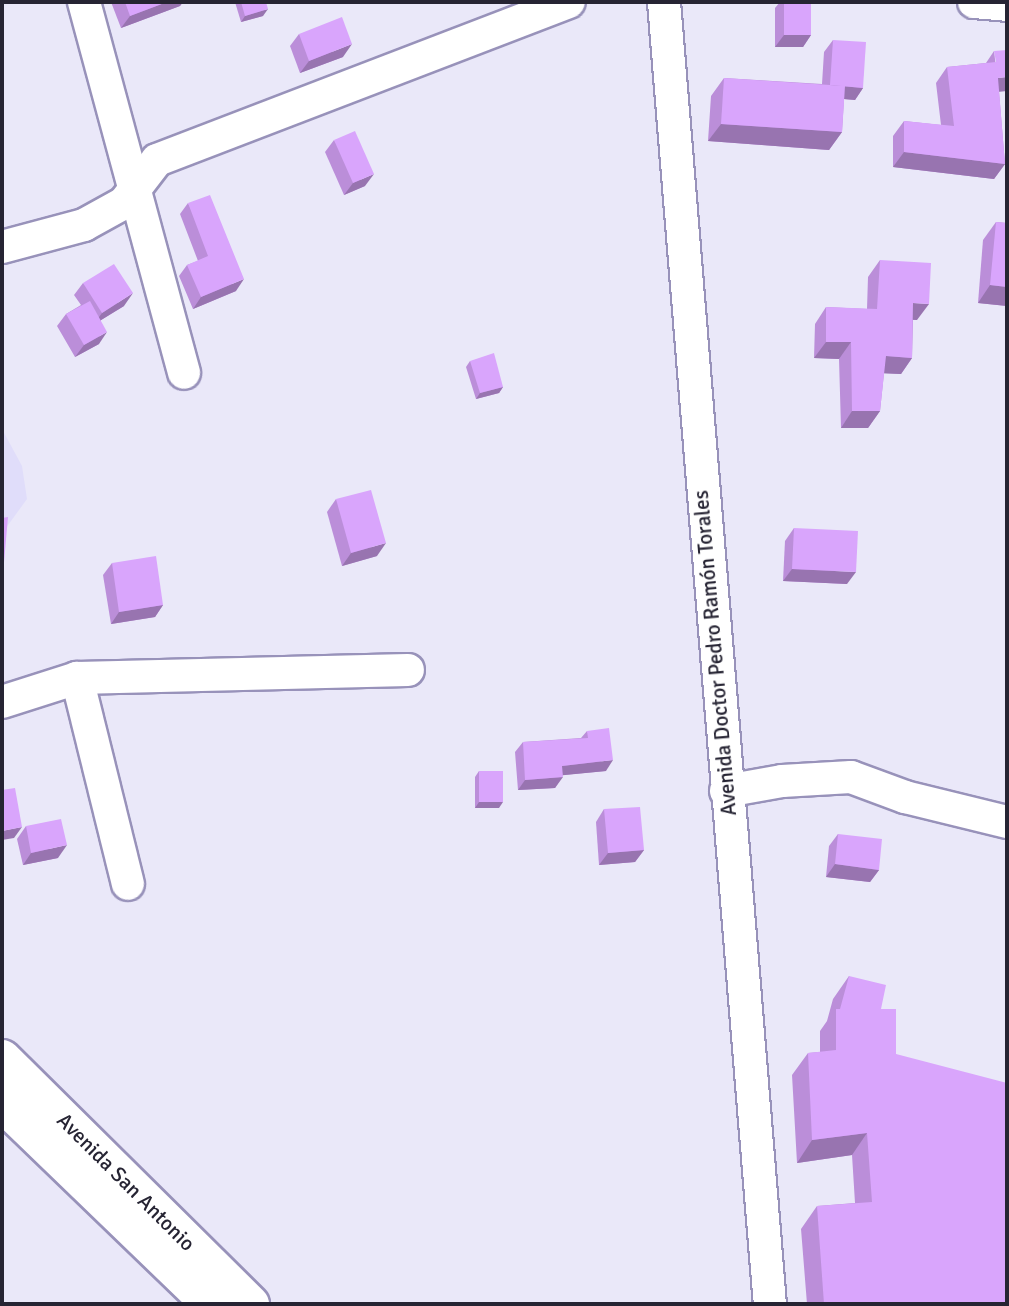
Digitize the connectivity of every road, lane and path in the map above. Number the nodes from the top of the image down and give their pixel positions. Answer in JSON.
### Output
{"nodes":[{"id":1,"x":84,"y":2,"type":"edge"},
{"id":2,"x":569,"y":2,"type":"edge"},
{"id":3,"x":664,"y":2,"type":"edge"},
{"id":4,"x":974,"y":2,"type":"edge"},
{"id":5,"x":1007,"y":5,"type":"edge"},
{"id":6,"x":135,"y":192,"type":"junction"},
{"id":7,"x":2,"y":247,"type":"edge"},
{"id":8,"x":184,"y":373,"type":"dead end"},
{"id":9,"x":408,"y":670,"type":"dead end"},
{"id":10,"x":77,"y":678,"type":"junction"},
{"id":11,"x":2,"y":702,"type":"edge"},
{"id":12,"x":726,"y":792,"type":"junction"},
{"id":13,"x":1007,"y":821,"type":"edge"},
{"id":14,"x":128,"y":884,"type":"dead end"},
{"id":15,"x":2,"y":1059,"type":"edge"},
{"id":16,"x":2,"y":1101,"type":"edge"},
{"id":17,"x":211,"y":1304,"type":"edge"},
{"id":18,"x":250,"y":1304,"type":"edge"},
{"id":19,"x":770,"y":1304,"type":"edge"}],
"edges":[{"from":1,"to":6,"type":"street"},
{"from":2,"to":6,"type":"street"},
{"from":3,"to":12,"type":"street","name":"Avenida Doctor Pedro Ramón Torales"},
{"from":4,"to":5,"type":"street"},
{"from":6,"to":7,"type":"street"},
{"from":6,"to":8,"type":"street"},
{"from":9,"to":10,"type":"street"},
{"from":10,"to":11,"type":"street"},
{"from":10,"to":14,"type":"street"},
{"from":12,"to":13,"type":"street"},
{"from":12,"to":19,"type":"street","name":"Avenida Doctor Pedro Ramón Torales"},
{"from":15,"to":18,"type":"main road","name":"Avenida San Antonio"},
{"from":16,"to":17,"type":"main road","name":"Avenida San Antonio"}]}
